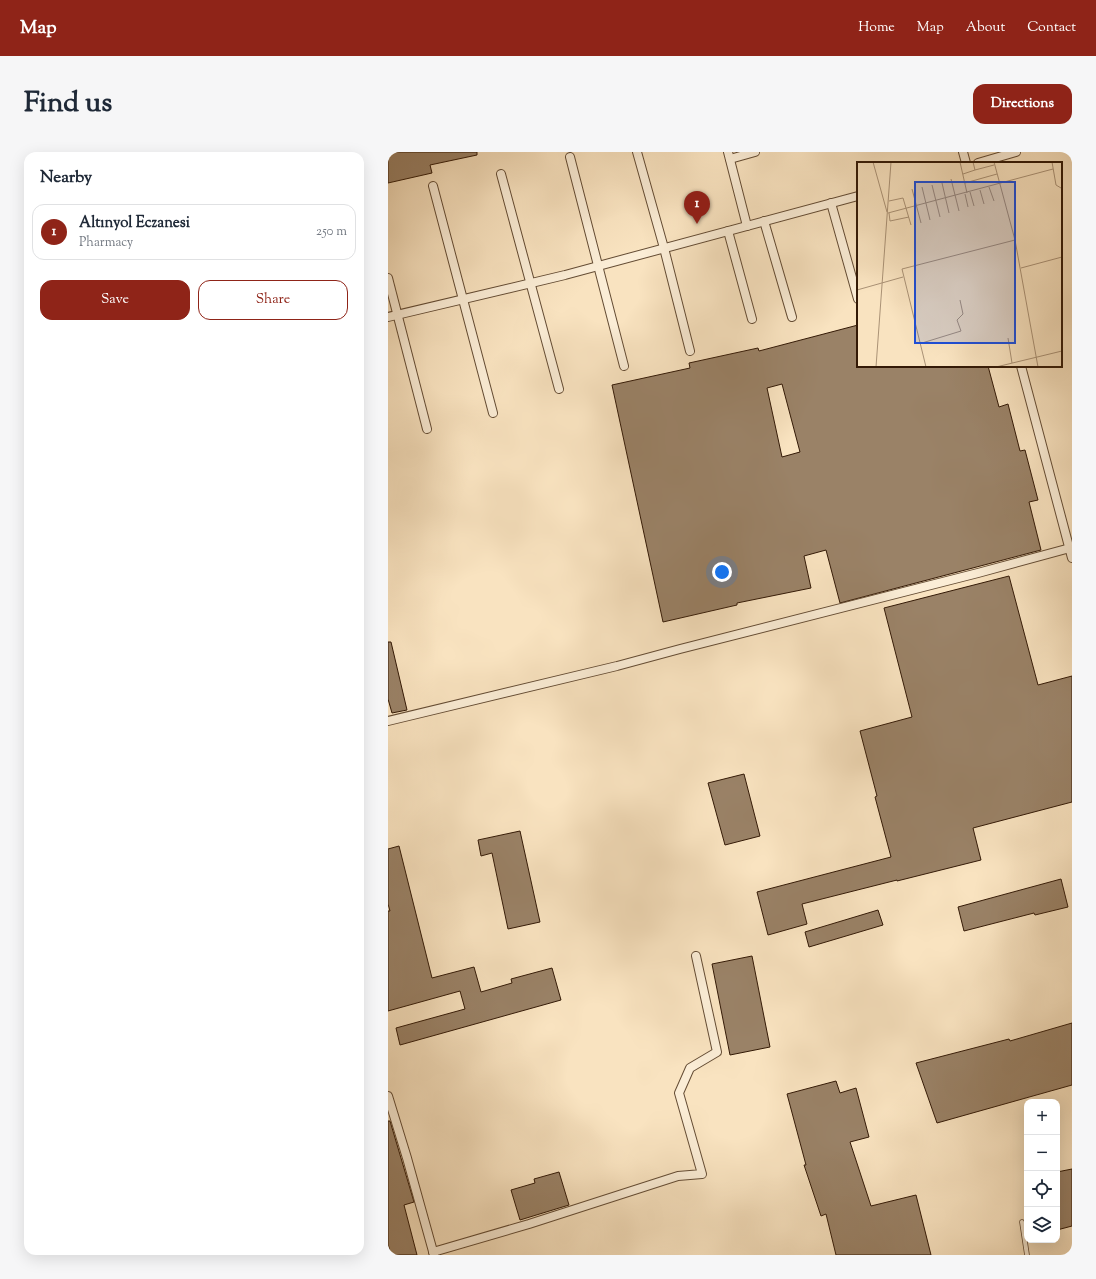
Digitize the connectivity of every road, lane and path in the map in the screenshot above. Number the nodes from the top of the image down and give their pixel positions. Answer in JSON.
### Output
{"nodes":[{"id":1,"x":637,"y":152,"type":"edge"},
{"id":2,"x":754,"y":152,"type":"edge"},
{"id":3,"x":963,"y":152,"type":"edge"},
{"id":4,"x":1016,"y":152,"type":"edge"},
{"id":5,"x":729,"y":155,"type":"edge"},
{"id":6,"x":570,"y":157,"type":"dead end"},
{"id":7,"x":966,"y":162,"type":"edge"},
{"id":8,"x":981,"y":162,"type":"edge"},
{"id":9,"x":501,"y":174,"type":"dead end"},
{"id":10,"x":433,"y":186,"type":"dead end"},
{"id":11,"x":857,"y":196,"type":"edge"},
{"id":12,"x":831,"y":203,"type":"junction"},
{"id":13,"x":764,"y":221,"type":"junction"},
{"id":14,"x":747,"y":226,"type":"junction"},
{"id":15,"x":728,"y":231,"type":"junction"},
{"id":16,"x":664,"y":248,"type":"junction"},
{"id":17,"x":597,"y":266,"type":"junction"},
{"id":18,"x":388,"y":278,"type":"edge"},
{"id":19,"x":531,"y":283,"type":"junction"},
{"id":20,"x":857,"y":295,"type":"edge"},
{"id":21,"x":464,"y":299,"type":"junction"},
{"id":22,"x":398,"y":315,"type":"junction"},
{"id":23,"x":388,"y":317,"type":"edge"},
{"id":24,"x":792,"y":317,"type":"dead end"},
{"id":25,"x":752,"y":319,"type":"dead end"},
{"id":26,"x":690,"y":351,"type":"dead end"},
{"id":27,"x":624,"y":366,"type":"dead end"},
{"id":28,"x":1021,"y":367,"type":"edge"},
{"id":29,"x":559,"y":390,"type":"dead end"},
{"id":30,"x":493,"y":413,"type":"dead end"},
{"id":31,"x":427,"y":429,"type":"dead end"},
{"id":32,"x":1070,"y":548,"type":"junction"},
{"id":33,"x":1072,"y":558,"type":"edge"},
{"id":34,"x":388,"y":721,"type":"edge"},
{"id":35,"x":696,"y":956,"type":"dead end"},
{"id":36,"x":388,"y":1096,"type":"edge"},
{"id":37,"x":1022,"y":1222,"type":"dead end"},
{"id":38,"x":434,"y":1253,"type":"edge"},
{"id":39,"x":1027,"y":1255,"type":"edge"}],
"edges":[{"from":1,"to":16,"type":"street"},
{"from":2,"to":5,"type":"street"},
{"from":3,"to":7,"type":"street"},
{"from":4,"to":8,"type":"street"},
{"from":5,"to":14,"type":"street"},
{"from":6,"to":17,"type":"street"},
{"from":9,"to":19,"type":"street"},
{"from":10,"to":21,"type":"street"},
{"from":11,"to":12,"type":"street"},
{"from":12,"to":13,"type":"street"},
{"from":12,"to":20,"type":"street"},
{"from":13,"to":14,"type":"street"},
{"from":13,"to":24,"type":"street"},
{"from":14,"to":15,"type":"street"},
{"from":15,"to":16,"type":"street"},
{"from":15,"to":25,"type":"street"},
{"from":16,"to":17,"type":"street"},
{"from":16,"to":26,"type":"street"},
{"from":17,"to":19,"type":"street"},
{"from":17,"to":27,"type":"street"},
{"from":18,"to":22,"type":"street"},
{"from":19,"to":21,"type":"street"},
{"from":19,"to":29,"type":"street"},
{"from":21,"to":22,"type":"street"},
{"from":21,"to":30,"type":"street"},
{"from":22,"to":23,"type":"street"},
{"from":22,"to":31,"type":"street"},
{"from":28,"to":32,"type":"street"},
{"from":32,"to":33,"type":"street"},
{"from":32,"to":34,"type":"street"},
{"from":35,"to":38,"type":"street"},
{"from":36,"to":38,"type":"street"},
{"from":37,"to":39,"type":"lane"}]}
